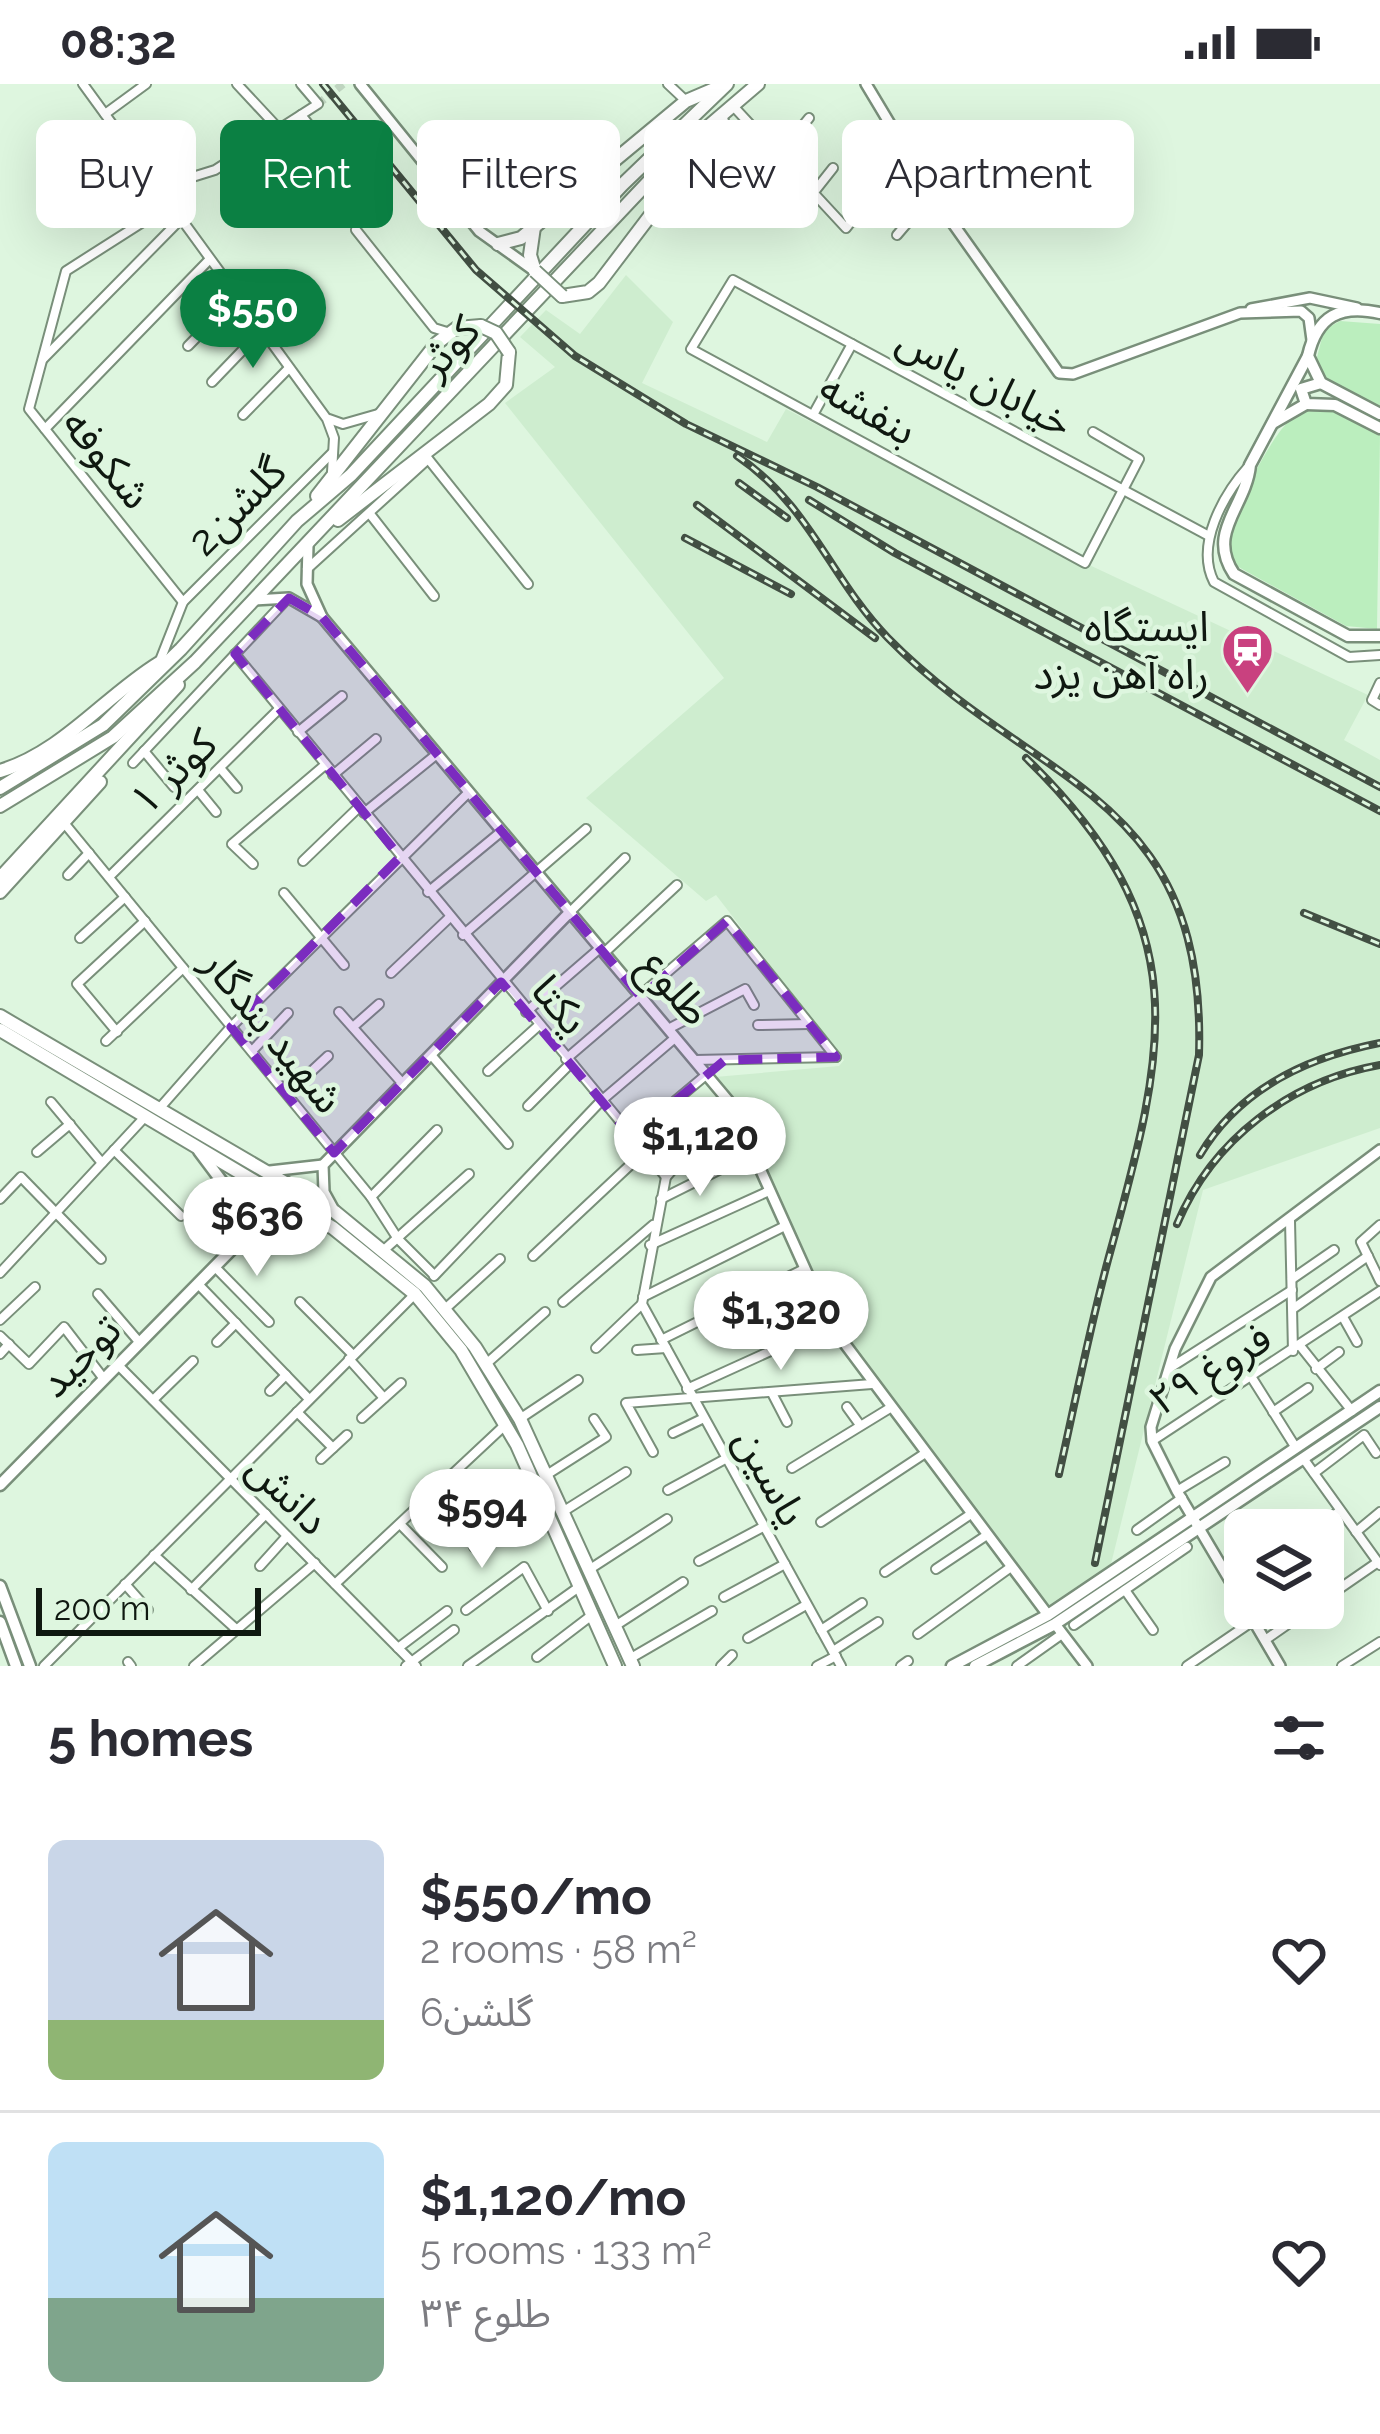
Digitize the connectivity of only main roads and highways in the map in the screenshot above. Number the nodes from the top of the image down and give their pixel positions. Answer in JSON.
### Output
{"nodes":[{"id":1,"x":726,"y":84,"type":"edge"},
{"id":2,"x":758,"y":84,"type":"edge"},
{"id":3,"x":733,"y":106,"type":"junction"},
{"id":4,"x":620,"y":155,"type":"edge"},
{"id":5,"x":532,"y":228,"type":"edge"},
{"id":6,"x":534,"y":228,"type":"edge"},
{"id":7,"x":498,"y":244,"type":"road end"},
{"id":8,"x":1376,"y":312,"type":"edge"},
{"id":9,"x":1308,"y":356,"type":"junction"},
{"id":10,"x":1321,"y":383,"type":"junction"},
{"id":11,"x":1306,"y":404,"type":"junction"},
{"id":12,"x":1380,"y":414,"type":"edge"},
{"id":13,"x":1269,"y":426,"type":"junction"},
{"id":14,"x":1380,"y":428,"type":"edge"},
{"id":15,"x":297,"y":521,"type":"junction"},
{"id":16,"x":310,"y":540,"type":"junction"},
{"id":17,"x":1380,"y":636,"type":"edge"},
{"id":18,"x":181,"y":649,"type":"junction"},
{"id":19,"x":195,"y":662,"type":"junction"},
{"id":20,"x":119,"y":754,"type":"junction"},
{"id":21,"x":0,"y":771,"type":"edge"},
{"id":22,"x":0,"y":788,"type":"edge"},
{"id":23,"x":0,"y":806,"type":"edge"},
{"id":24,"x":34,"y":856,"type":"junction"},
{"id":25,"x":16,"y":862,"type":"junction"},
{"id":26,"x":0,"y":878,"type":"edge"},
{"id":27,"x":0,"y":892,"type":"edge"},
{"id":28,"x":0,"y":1012,"type":"edge"},
{"id":29,"x":0,"y":1030,"type":"edge"},
{"id":30,"x":199,"y":1151,"type":"junction"},
{"id":31,"x":293,"y":1204,"type":"junction"},
{"id":32,"x":233,"y":1248,"type":"junction"},
{"id":33,"x":425,"y":1285,"type":"junction"},
{"id":34,"x":1380,"y":1391,"type":"edge"},
{"id":35,"x":1380,"y":1407,"type":"edge"},
{"id":36,"x":513,"y":1422,"type":"junction"},
{"id":37,"x":1299,"y":1453,"type":"junction"},
{"id":38,"x":0,"y":1485,"type":"edge"},
{"id":39,"x":1196,"y":1522,"type":"junction"},
{"id":40,"x":0,"y":1586,"type":"edge"},
{"id":41,"x":0,"y":1622,"type":"edge"},
{"id":42,"x":1055,"y":1624,"type":"junction"},
{"id":43,"x":621,"y":1640,"type":"junction"},
{"id":44,"x":607,"y":1648,"type":"junction"},
{"id":45,"x":631,"y":1662,"type":"edge"},
{"id":46,"x":16,"y":1666,"type":"edge"},
{"id":47,"x":30,"y":1666,"type":"edge"},
{"id":48,"x":615,"y":1666,"type":"edge"},
{"id":49,"x":952,"y":1666,"type":"edge"},
{"id":50,"x":975,"y":1666,"type":"edge"}],
"edges":[{"from":1,"to":4,"type":"main road"},
{"from":1,"to":15,"type":"main road","name":"کوثر"},
{"from":2,"to":3,"type":"main road","name":"کوثر"},
{"from":3,"to":6,"type":"main road","bridge":true},
{"from":3,"to":16,"type":"main road","name":"کوثر"},
{"from":5,"to":7,"type":"main road"},
{"from":8,"to":9,"type":"main road"},
{"from":9,"to":10,"type":"main road"},
{"from":9,"to":13,"type":"main road"},
{"from":10,"to":11,"type":"main road"},
{"from":10,"to":12,"type":"main road"},
{"from":11,"to":13,"type":"main road"},
{"from":11,"to":14,"type":"main road"},
{"from":13,"to":17,"type":"main road"},
{"from":15,"to":16,"type":"main road","bridge":true},
{"from":15,"to":18,"type":"main road","name":"کوثر"},
{"from":16,"to":19,"type":"main road","name":"کوثر"},
{"from":18,"to":21,"type":"main road"},
{"from":18,"to":22,"type":"main road"},
{"from":19,"to":20,"type":"main road"},
{"from":19,"to":23,"type":"main road"},
{"from":20,"to":24,"type":"main road"},
{"from":20,"to":25,"type":"main road"},
{"from":24,"to":25,"type":"main road"},
{"from":24,"to":27,"type":"main road"},
{"from":25,"to":26,"type":"main road"},
{"from":28,"to":33,"type":"main road"},
{"from":29,"to":30,"type":"main road"},
{"from":30,"to":31,"type":"main road"},
{"from":30,"to":32,"type":"main road"},
{"from":31,"to":32,"type":"main road","name":"توحید"},
{"from":31,"to":33,"type":"main road"},
{"from":32,"to":38,"type":"main road","name":"توحید"},
{"from":33,"to":36,"type":"main road"},
{"from":33,"to":36,"type":"main road"},
{"from":34,"to":37,"type":"main road"},
{"from":35,"to":37,"type":"main road"},
{"from":36,"to":43,"type":"main road"},
{"from":36,"to":44,"type":"main road"},
{"from":37,"to":39,"type":"main road"},
{"from":39,"to":42,"type":"main road"},
{"from":39,"to":42,"type":"main road"},
{"from":40,"to":47,"type":"main road"},
{"from":41,"to":46,"type":"main road"},
{"from":42,"to":49,"type":"main road"},
{"from":42,"to":50,"type":"main road"},
{"from":43,"to":44,"type":"main road"},
{"from":43,"to":45,"type":"main road"},
{"from":44,"to":48,"type":"main road"}]}
